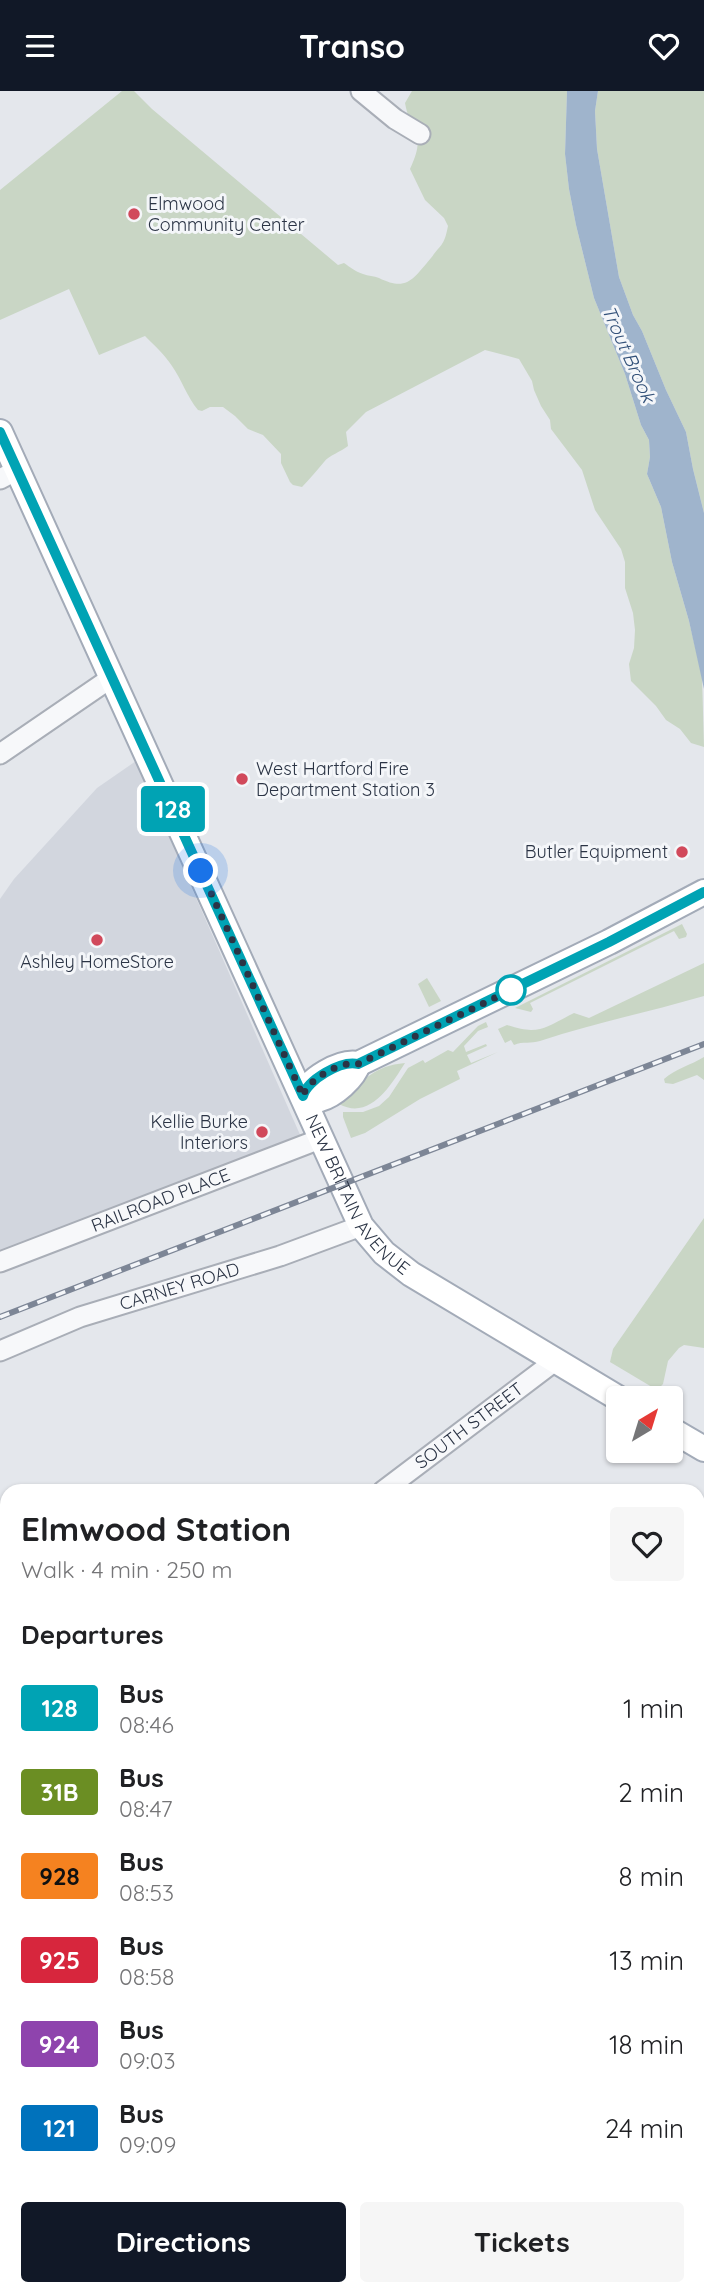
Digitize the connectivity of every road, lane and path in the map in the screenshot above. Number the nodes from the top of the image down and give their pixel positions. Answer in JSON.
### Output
{"nodes":[{"id":1,"x":361,"y":91,"type":"edge"},
{"id":2,"x":420,"y":134,"type":"dead end"},
{"id":3,"x":0,"y":432,"type":"edge"},
{"id":4,"x":8,"y":475,"type":"edge"},
{"id":5,"x":111,"y":678,"type":"junction"},
{"id":6,"x":0,"y":754,"type":"edge"},
{"id":7,"x":704,"y":892,"type":"edge"},
{"id":8,"x":303,"y":1096,"type":"junction"},
{"id":9,"x":320,"y":1139,"type":"junction"},
{"id":10,"x":361,"y":1226,"type":"junction"},
{"id":11,"x":0,"y":1262,"type":"edge"},
{"id":12,"x":0,"y":1351,"type":"edge"},
{"id":13,"x":555,"y":1360,"type":"junction"},
{"id":14,"x":606,"y":1391,"type":"edge"},
{"id":15,"x":683,"y":1437,"type":"edge"},
{"id":16,"x":704,"y":1450,"type":"edge"},
{"id":17,"x":392,"y":1484,"type":"edge"}],
"edges":[{"from":1,"to":2,"type":"street"},
{"from":3,"to":4,"type":"main road","name":"NEW BRITAIN AVENUE"},
{"from":4,"to":5,"type":"main road","name":"NEW BRITAIN AVENUE"},
{"from":5,"to":6,"type":"street"},
{"from":5,"to":8,"type":"main road","name":"NEW BRITAIN AVENUE"},
{"from":7,"to":8,"type":"main road"},
{"from":8,"to":9,"type":"main road","name":"NEW BRITAIN AVENUE"},
{"from":9,"to":10,"type":"main road","name":"NEW BRITAIN AVENUE"},
{"from":9,"to":11,"type":"street","name":"RAILROAD PLACE"},
{"from":10,"to":12,"type":"street","name":"CARNEY ROAD"},
{"from":10,"to":13,"type":"main road","name":"NEW BRITAIN AVENUE"},
{"from":13,"to":14,"type":"main road","name":"NEW BRITAIN AVENUE"},
{"from":13,"to":17,"type":"street","name":"SOUTH STREET"},
{"from":15,"to":16,"type":"main road"}]}
